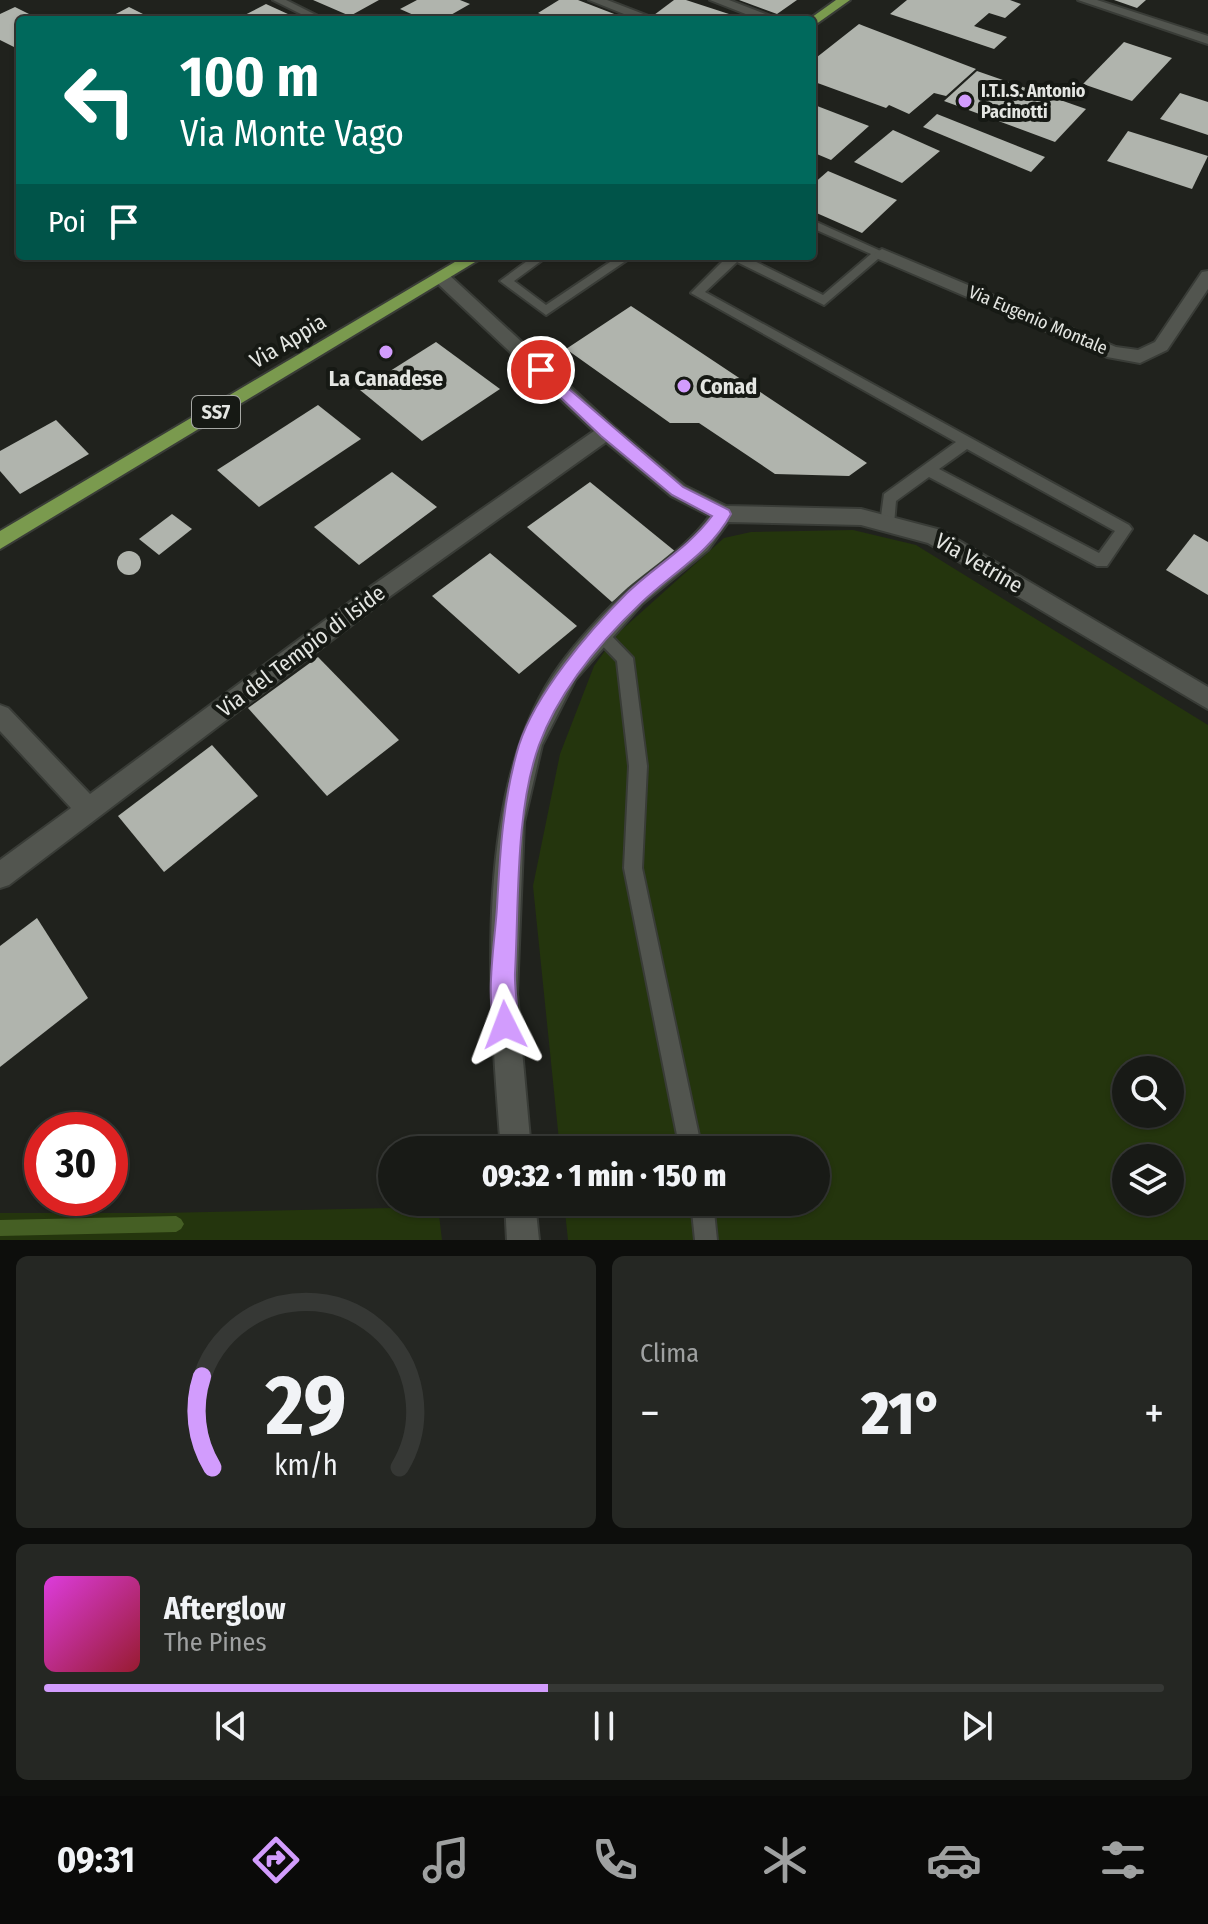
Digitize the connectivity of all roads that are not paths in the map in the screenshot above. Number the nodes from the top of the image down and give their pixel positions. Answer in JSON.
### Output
{"nodes":[{"id":1,"x":278,"y":0,"type":"edge"},
{"id":2,"x":595,"y":0,"type":"edge"},
{"id":3,"x":716,"y":0,"type":"edge"},
{"id":4,"x":844,"y":0,"type":"edge"},
{"id":5,"x":1084,"y":0,"type":"edge"},
{"id":6,"x":312,"y":16,"type":"edge"},
{"id":7,"x":641,"y":16,"type":"edge"},
{"id":8,"x":762,"y":16,"type":"edge"},
{"id":9,"x":816,"y":20,"type":"edge"},
{"id":10,"x":1208,"y":40,"type":"edge"},
{"id":11,"x":816,"y":226,"type":"edge"},
{"id":12,"x":881,"y":254,"type":"junction"},
{"id":13,"x":471,"y":260,"type":"edge"},
{"id":14,"x":536,"y":260,"type":"edge"},
{"id":15,"x":621,"y":260,"type":"edge"},
{"id":16,"x":731,"y":260,"type":"edge"},
{"id":17,"x":743,"y":260,"type":"edge"},
{"id":18,"x":1208,"y":276,"type":"edge"},
{"id":19,"x":442,"y":278,"type":"junction"},
{"id":20,"x":607,"y":432,"type":"junction"},
{"id":21,"x":966,"y":442,"type":"junction"},
{"id":22,"x":928,"y":470,"type":"junction"},
{"id":23,"x":723,"y":514,"type":"junction"},
{"id":24,"x":887,"y":524,"type":"junction"},
{"id":25,"x":0,"y":541,"type":"edge"},
{"id":26,"x":600,"y":635,"type":"junction"},
{"id":27,"x":1208,"y":699,"type":"edge"},
{"id":28,"x":0,"y":715,"type":"edge"},
{"id":29,"x":89,"y":810,"type":"junction"},
{"id":30,"x":0,"y":876,"type":"edge"},
{"id":31,"x":515,"y":1136,"type":"edge"},
{"id":32,"x":688,"y":1136,"type":"edge"},
{"id":33,"x":521,"y":1216,"type":"edge"},
{"id":34,"x":703,"y":1216,"type":"edge"},
{"id":35,"x":523,"y":1240,"type":"edge"},
{"id":36,"x":706,"y":1240,"type":"edge"}],
"edges":[{"from":1,"to":6,"type":"lane"},
{"from":2,"to":7,"type":"street"},
{"from":3,"to":8,"type":"street"},
{"from":4,"to":9,"type":"main road"},
{"from":5,"to":10,"type":"street"},
{"from":11,"to":12,"type":"lane"},
{"from":12,"to":17,"type":"lane"},
{"from":12,"to":18,"type":"street","name":"Via Eugenio Montale"},
{"from":13,"to":19,"type":"main road","name":"Via Appia","number":"SS7"},
{"from":14,"to":15,"type":"lane"},
{"from":16,"to":21,"type":"lane"},
{"from":19,"to":20,"type":"street"},
{"from":19,"to":25,"type":"main road","name":"Via Appia","number":"SS7"},
{"from":20,"to":23,"type":"street"},
{"from":20,"to":29,"type":"street","name":"Via del Tempio di Iside"},
{"from":21,"to":22,"type":"lane"},
{"from":21,"to":22,"type":"lane"},
{"from":22,"to":24,"type":"lane"},
{"from":23,"to":24,"type":"street","name":"Via Vetrine"},
{"from":23,"to":26,"type":"street"},
{"from":24,"to":27,"type":"street","name":"Via Vetrine"},
{"from":26,"to":31,"type":"street"},
{"from":26,"to":32,"type":"lane"},
{"from":28,"to":29,"type":"street"},
{"from":29,"to":30,"type":"street","name":"Via del Tempio di Iside"},
{"from":33,"to":35,"type":"street"},
{"from":34,"to":36,"type":"lane"}]}
